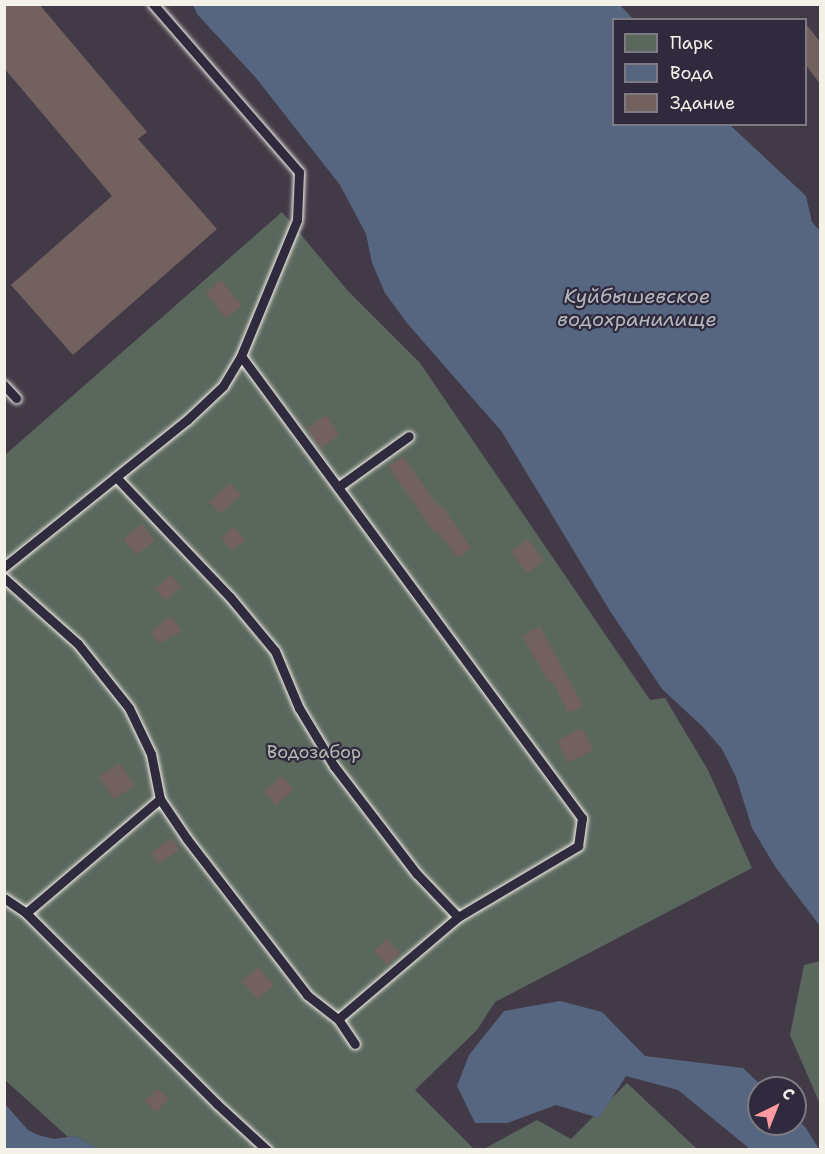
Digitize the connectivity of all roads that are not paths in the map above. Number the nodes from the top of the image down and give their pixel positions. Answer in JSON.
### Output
{"nodes":[{"id":1,"x":153,"y":4,"type":"edge"},
{"id":2,"x":241,"y":356,"type":"junction"},
{"id":3,"x":4,"y":385,"type":"edge"},
{"id":4,"x":16,"y":398,"type":"dead end"},
{"id":5,"x":409,"y":436,"type":"dead end"},
{"id":6,"x":116,"y":477,"type":"junction"},
{"id":7,"x":338,"y":487,"type":"junction"},
{"id":8,"x":4,"y":567,"type":"edge"},
{"id":9,"x":4,"y":578,"type":"edge"},
{"id":10,"x":160,"y":799,"type":"junction"},
{"id":11,"x":4,"y":898,"type":"edge"},
{"id":12,"x":26,"y":913,"type":"junction"},
{"id":13,"x":458,"y":917,"type":"junction"},
{"id":14,"x":338,"y":1018,"type":"junction"},
{"id":15,"x":355,"y":1044,"type":"dead end"},
{"id":16,"x":267,"y":1149,"type":"edge"}],
"edges":[{"from":1,"to":2,"type":"lane"},
{"from":2,"to":6,"type":"lane"},
{"from":2,"to":7,"type":"lane"},
{"from":3,"to":4,"type":"lane"},
{"from":5,"to":7,"type":"lane"},
{"from":6,"to":8,"type":"lane"},
{"from":6,"to":13,"type":"lane"},
{"from":7,"to":13,"type":"lane"},
{"from":9,"to":10,"type":"lane"},
{"from":10,"to":12,"type":"lane"},
{"from":10,"to":14,"type":"lane"},
{"from":11,"to":12,"type":"lane"},
{"from":12,"to":16,"type":"lane"},
{"from":13,"to":14,"type":"lane"},
{"from":14,"to":15,"type":"lane"}]}
